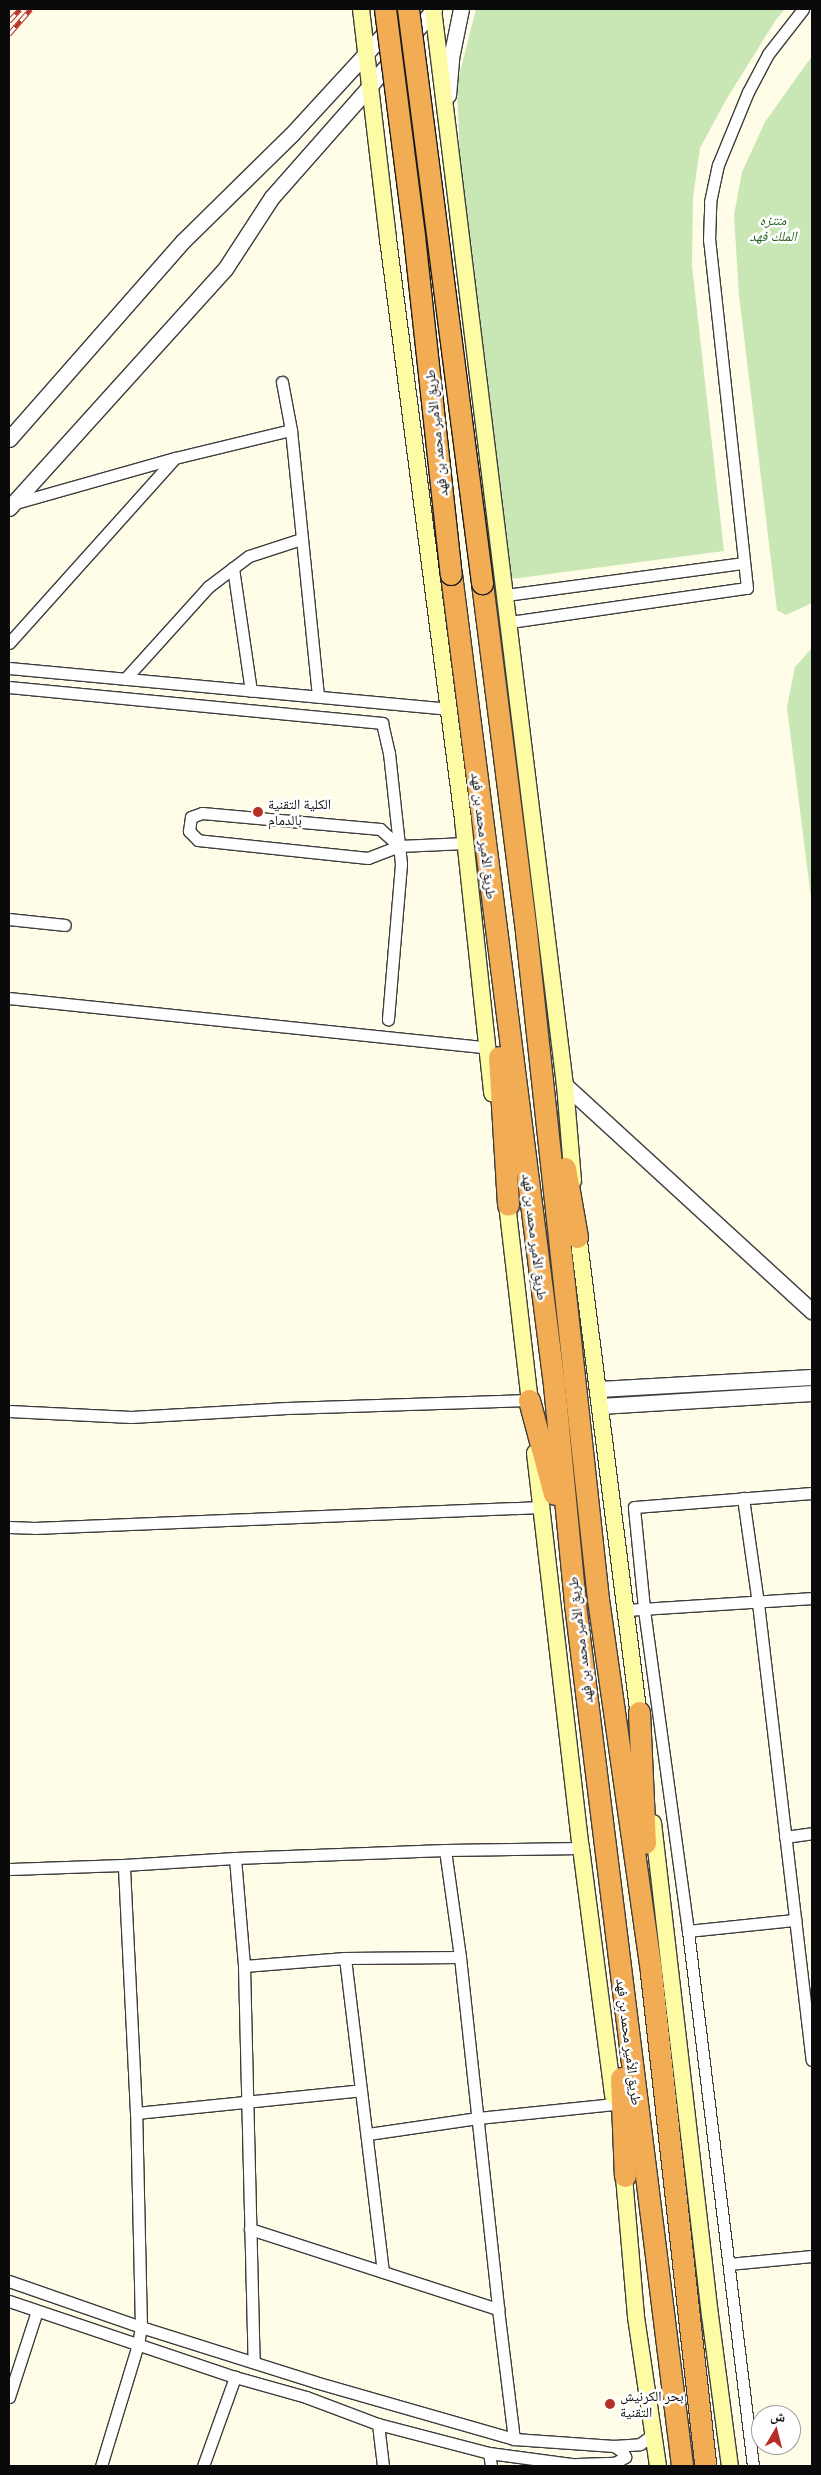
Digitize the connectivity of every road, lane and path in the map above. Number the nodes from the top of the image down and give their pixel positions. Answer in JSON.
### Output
{"nodes":[{"id":1,"x":361,"y":9,"type":"edge"},
{"id":2,"x":384,"y":9,"type":"edge"},
{"id":3,"x":407,"y":9,"type":"edge"},
{"id":4,"x":434,"y":9,"type":"edge"},
{"id":5,"x":462,"y":9,"type":"edge"},
{"id":6,"x":803,"y":9,"type":"edge"},
{"id":7,"x":367,"y":52,"type":"junction"},
{"id":8,"x":369,"y":87,"type":"junction"},
{"id":9,"x":446,"y":122,"type":"junction"},
{"id":10,"x":282,"y":382,"type":"dead end"},
{"id":11,"x":291,"y":430,"type":"junction"},
{"id":12,"x":9,"y":439,"type":"edge"},
{"id":13,"x":175,"y":458,"type":"junction"},
{"id":14,"x":11,"y":506,"type":"edge"},
{"id":15,"x":301,"y":539,"type":"junction"},
{"id":16,"x":744,"y":563,"type":"junction"},
{"id":17,"x":233,"y":568,"type":"junction"},
{"id":18,"x":506,"y":595,"type":"junction"},
{"id":19,"x":510,"y":622,"type":"junction"},
{"id":20,"x":9,"y":643,"type":"edge"},
{"id":21,"x":9,"y":668,"type":"edge"},
{"id":22,"x":125,"y":679,"type":"junction"},
{"id":23,"x":9,"y":687,"type":"edge"},
{"id":24,"x":251,"y":691,"type":"junction"},
{"id":25,"x":318,"y":697,"type":"junction"},
{"id":26,"x":450,"y":710,"type":"junction"},
{"id":27,"x":466,"y":843,"type":"junction"},
{"id":28,"x":399,"y":846,"type":"junction"},
{"id":29,"x":489,"y":872,"type":"junction"},
{"id":30,"x":9,"y":919,"type":"edge"},
{"id":31,"x":65,"y":924,"type":"dead end"},
{"id":32,"x":526,"y":932,"type":"junction"},
{"id":33,"x":9,"y":998,"type":"edge"},
{"id":34,"x":388,"y":1019,"type":"dead end"},
{"id":35,"x":486,"y":1047,"type":"junction"},
{"id":36,"x":565,"y":1085,"type":"junction"},
{"id":37,"x":508,"y":1205,"type":"junction"},
{"id":38,"x":578,"y":1237,"type":"junction"},
{"id":39,"x":812,"y":1311,"type":"edge"},
{"id":40,"x":812,"y":1377,"type":"edge"},
{"id":41,"x":812,"y":1393,"type":"edge"},
{"id":42,"x":599,"y":1397,"type":"junction"},
{"id":43,"x":529,"y":1400,"type":"junction"},
{"id":44,"x":9,"y":1411,"type":"edge"},
{"id":45,"x":812,"y":1493,"type":"edge"},
{"id":46,"x":743,"y":1498,"type":"junction"},
{"id":47,"x":542,"y":1507,"type":"junction"},
{"id":48,"x":9,"y":1527,"type":"edge"},
{"id":49,"x":812,"y":1598,"type":"edge"},
{"id":50,"x":758,"y":1603,"type":"junction"},
{"id":51,"x":575,"y":1604,"type":"junction"},
{"id":52,"x":644,"y":1608,"type":"junction"},
{"id":53,"x":627,"y":1610,"type":"junction"},
{"id":54,"x":639,"y":1712,"type":"junction"},
{"id":55,"x":812,"y":1833,"type":"edge"},
{"id":56,"x":785,"y":1837,"type":"junction"},
{"id":57,"x":581,"y":1848,"type":"junction"},
{"id":58,"x":446,"y":1850,"type":"junction"},
{"id":59,"x":235,"y":1858,"type":"junction"},
{"id":60,"x":607,"y":1861,"type":"junction"},
{"id":61,"x":124,"y":1865,"type":"junction"},
{"id":62,"x":9,"y":1869,"type":"edge"},
{"id":63,"x":795,"y":1920,"type":"junction"},
{"id":64,"x":688,"y":1931,"type":"junction"},
{"id":65,"x":460,"y":1957,"type":"junction"},
{"id":66,"x":344,"y":1958,"type":"junction"},
{"id":67,"x":244,"y":1966,"type":"junction"},
{"id":68,"x":651,"y":1973,"type":"junction"},
{"id":69,"x":812,"y":2060,"type":"edge"},
{"id":70,"x":360,"y":2090,"type":"junction"},
{"id":71,"x":248,"y":2102,"type":"junction"},
{"id":72,"x":614,"y":2104,"type":"junction"},
{"id":73,"x":136,"y":2113,"type":"junction"},
{"id":74,"x":478,"y":2118,"type":"junction"},
{"id":75,"x":368,"y":2134,"type":"junction"},
{"id":76,"x":624,"y":2176,"type":"junction"},
{"id":77,"x":250,"y":2229,"type":"junction"},
{"id":78,"x":812,"y":2256,"type":"edge"},
{"id":79,"x":729,"y":2264,"type":"junction"},
{"id":80,"x":382,"y":2272,"type":"junction"},
{"id":81,"x":9,"y":2281,"type":"edge"},
{"id":82,"x":9,"y":2301,"type":"edge"},
{"id":83,"x":498,"y":2309,"type":"junction"},
{"id":84,"x":37,"y":2311,"type":"junction"},
{"id":85,"x":141,"y":2327,"type":"junction"},
{"id":86,"x":138,"y":2344,"type":"junction"},
{"id":87,"x":254,"y":2362,"type":"junction"},
{"id":88,"x":235,"y":2377,"type":"junction"},
{"id":89,"x":9,"y":2397,"type":"edge"},
{"id":90,"x":378,"y":2424,"type":"junction"},
{"id":91,"x":654,"y":2434,"type":"junction"},
{"id":92,"x":514,"y":2439,"type":"junction"},
{"id":93,"x":614,"y":2446,"type":"junction"},
{"id":94,"x":489,"y":2453,"type":"junction"},
{"id":95,"x":556,"y":2464,"type":"junction"},
{"id":96,"x":101,"y":2466,"type":"edge"},
{"id":97,"x":205,"y":2466,"type":"edge"},
{"id":98,"x":383,"y":2466,"type":"edge"},
{"id":99,"x":491,"y":2466,"type":"edge"},
{"id":100,"x":586,"y":2466,"type":"edge"},
{"id":101,"x":658,"y":2466,"type":"edge"},
{"id":102,"x":682,"y":2466,"type":"edge"},
{"id":103,"x":705,"y":2466,"type":"edge"},
{"id":104,"x":730,"y":2466,"type":"edge"},
{"id":105,"x":752,"y":2466,"type":"edge"}],
"edges":[{"from":1,"to":7,"type":"main road"},
{"from":2,"to":29,"type":"highway","name":"طريق الأمير محمد بن فهد","bridge":true},
{"from":3,"to":7,"type":"street"},
{"from":3,"to":32,"type":"highway","name":"طريق الأمير محمد بن فهد","bridge":true},
{"from":4,"to":8,"type":"street"},
{"from":4,"to":9,"type":"main road"},
{"from":5,"to":9,"type":"street"},
{"from":6,"to":16,"type":"street"},
{"from":7,"to":8,"type":"main road"},
{"from":7,"to":12,"type":"street"},
{"from":8,"to":14,"type":"street"},
{"from":8,"to":26,"type":"main road"},
{"from":9,"to":18,"type":"main road"},
{"from":10,"to":11,"type":"street"},
{"from":11,"to":13,"type":"street"},
{"from":11,"to":15,"type":"street"},
{"from":13,"to":14,"type":"street"},
{"from":13,"to":20,"type":"street"},
{"from":15,"to":17,"type":"street"},
{"from":15,"to":25,"type":"street"},
{"from":16,"to":18,"type":"street"},
{"from":16,"to":19,"type":"street"},
{"from":17,"to":22,"type":"street"},
{"from":17,"to":24,"type":"street"},
{"from":18,"to":19,"type":"main road"},
{"from":19,"to":36,"type":"main road"},
{"from":21,"to":22,"type":"street"},
{"from":22,"to":24,"type":"street"},
{"from":23,"to":28,"type":"street"},
{"from":24,"to":25,"type":"street"},
{"from":25,"to":26,"type":"street"},
{"from":26,"to":27,"type":"main road"},
{"from":27,"to":28,"type":"street"},
{"from":27,"to":35,"type":"main road"},
{"from":28,"to":28,"type":"street"},
{"from":28,"to":34,"type":"street"},
{"from":29,"to":37,"type":"highway"},
{"from":29,"to":51,"type":"highway","name":"طريق الأمير محمد بن فهد"},
{"from":30,"to":31,"type":"street"},
{"from":32,"to":38,"type":"highway"},
{"from":32,"to":68,"type":"highway","name":"طريق الأمير محمد بن فهد"},
{"from":33,"to":35,"type":"street"},
{"from":35,"to":37,"type":"main road"},
{"from":36,"to":38,"type":"main road"},
{"from":36,"to":39,"type":"street"},
{"from":37,"to":43,"type":"main road"},
{"from":38,"to":42,"type":"main road"},
{"from":40,"to":42,"type":"street"},
{"from":41,"to":42,"type":"street"},
{"from":42,"to":53,"type":"main road"},
{"from":43,"to":44,"type":"street"},
{"from":43,"to":47,"type":"main road"},
{"from":43,"to":51,"type":"highway"},
{"from":45,"to":46,"type":"street"},
{"from":46,"to":50,"type":"street"},
{"from":46,"to":52,"type":"street"},
{"from":47,"to":48,"type":"street"},
{"from":47,"to":57,"type":"main road"},
{"from":49,"to":50,"type":"street"},
{"from":50,"to":52,"type":"street"},
{"from":50,"to":56,"type":"street"},
{"from":51,"to":60,"type":"highway","name":"طريق الأمير محمد بن فهد"},
{"from":52,"to":53,"type":"street"},
{"from":52,"to":64,"type":"street"},
{"from":53,"to":54,"type":"main road"},
{"from":54,"to":68,"type":"highway"},
{"from":54,"to":104,"type":"main road"},
{"from":55,"to":56,"type":"street"},
{"from":56,"to":63,"type":"street"},
{"from":57,"to":58,"type":"street"},
{"from":57,"to":72,"type":"main road"},
{"from":58,"to":59,"type":"street"},
{"from":58,"to":65,"type":"street"},
{"from":59,"to":61,"type":"street"},
{"from":59,"to":67,"type":"street"},
{"from":60,"to":76,"type":"highway"},
{"from":60,"to":102,"type":"highway","name":"طريق الأمير محمد بن فهد"},
{"from":61,"to":62,"type":"street"},
{"from":61,"to":73,"type":"street"},
{"from":63,"to":64,"type":"street"},
{"from":63,"to":69,"type":"street"},
{"from":64,"to":79,"type":"street"},
{"from":65,"to":66,"type":"street"},
{"from":65,"to":74,"type":"street"},
{"from":66,"to":67,"type":"street"},
{"from":66,"to":70,"type":"street"},
{"from":67,"to":71,"type":"street"},
{"from":68,"to":103,"type":"highway","name":"طريق الأمير محمد بن فهد"},
{"from":70,"to":71,"type":"street"},
{"from":70,"to":75,"type":"street"},
{"from":71,"to":73,"type":"street"},
{"from":71,"to":77,"type":"street"},
{"from":72,"to":74,"type":"street"},
{"from":72,"to":76,"type":"main road"},
{"from":73,"to":85,"type":"street"},
{"from":74,"to":75,"type":"street"},
{"from":74,"to":83,"type":"street"},
{"from":75,"to":80,"type":"street"},
{"from":76,"to":91,"type":"main road"},
{"from":77,"to":80,"type":"street"},
{"from":77,"to":87,"type":"street"},
{"from":78,"to":79,"type":"street"},
{"from":79,"to":105,"type":"street"},
{"from":80,"to":83,"type":"street"},
{"from":81,"to":85,"type":"street"},
{"from":82,"to":84,"type":"street"},
{"from":83,"to":92,"type":"street"},
{"from":84,"to":86,"type":"street"},
{"from":84,"to":89,"type":"street"},
{"from":85,"to":86,"type":"street"},
{"from":85,"to":87,"type":"street"},
{"from":86,"to":88,"type":"street"},
{"from":86,"to":96,"type":"street"},
{"from":87,"to":92,"type":"street"},
{"from":88,"to":90,"type":"street"},
{"from":88,"to":97,"type":"street"},
{"from":90,"to":94,"type":"street"},
{"from":90,"to":98,"type":"street"},
{"from":91,"to":93,"type":"street"},
{"from":91,"to":101,"type":"main road"},
{"from":92,"to":93,"type":"street"},
{"from":93,"to":95,"type":"street"},
{"from":94,"to":95,"type":"street"},
{"from":94,"to":99,"type":"street"},
{"from":95,"to":100,"type":"street"}]}
